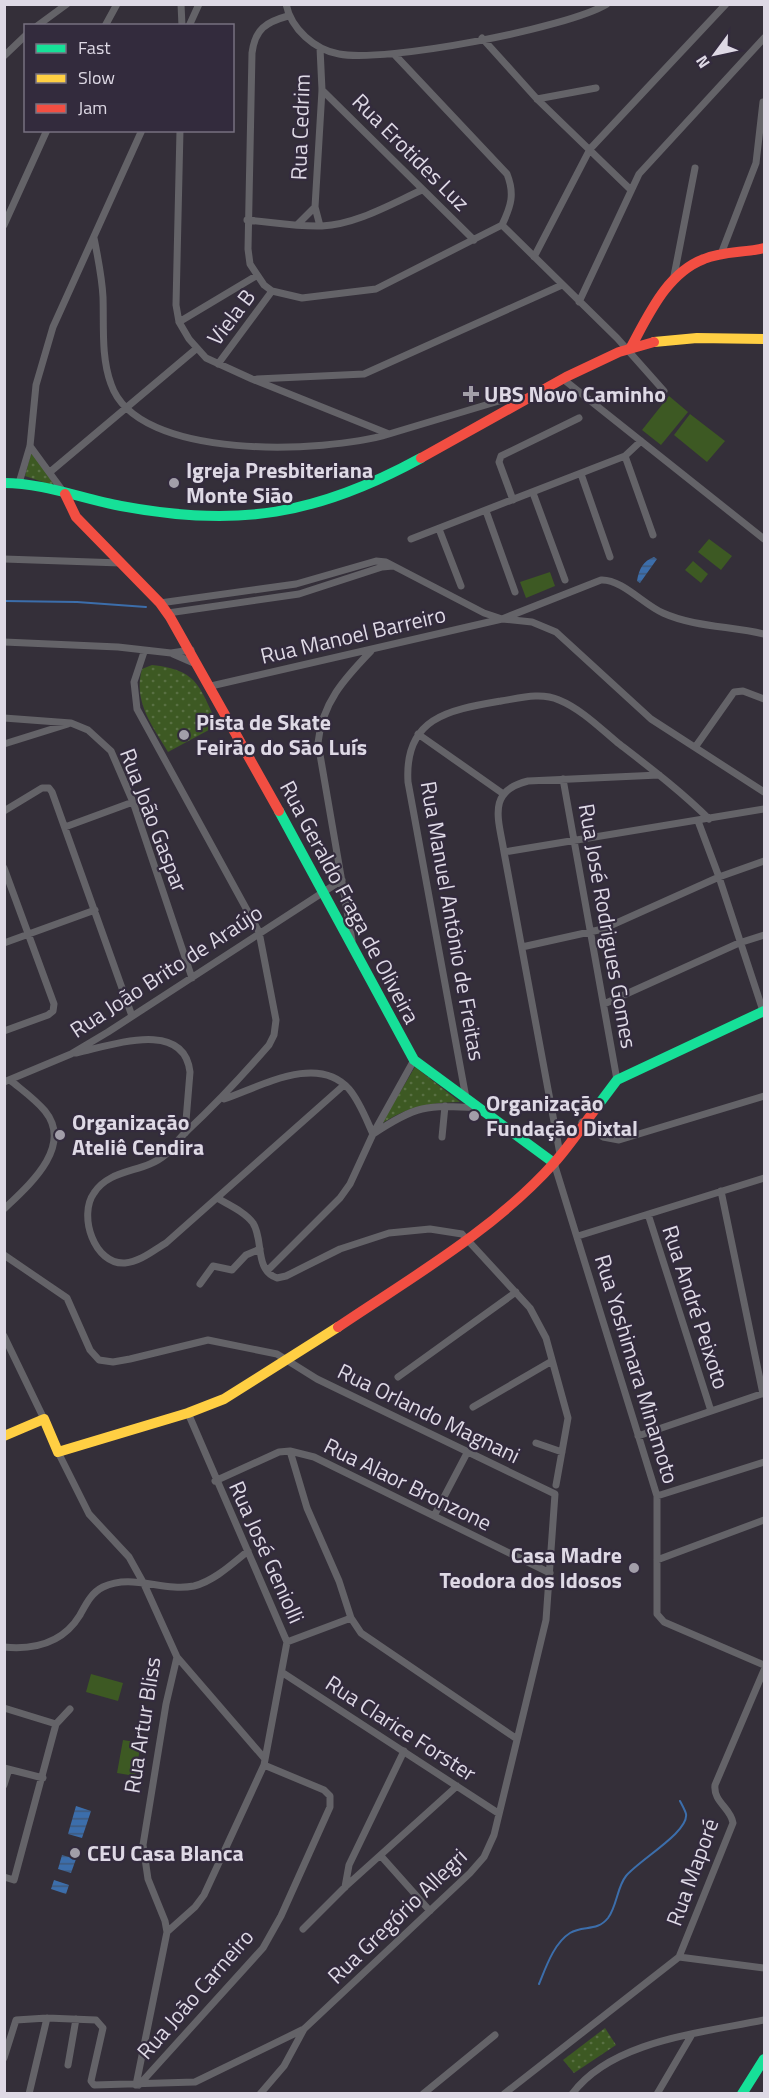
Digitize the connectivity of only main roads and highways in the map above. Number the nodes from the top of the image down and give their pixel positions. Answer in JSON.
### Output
{"nodes":[{"id":1,"x":765,"y":248,"type":"edge"},
{"id":2,"x":642,"y":330,"type":"junction"},
{"id":3,"x":765,"y":339,"type":"edge"},
{"id":4,"x":653,"y":343,"type":"junction"},
{"id":5,"x":629,"y":348,"type":"junction"},
{"id":6,"x":4,"y":483,"type":"edge"},
{"id":7,"x":65,"y":494,"type":"junction"},
{"id":8,"x":764,"y":1013,"type":"edge"},
{"id":9,"x":557,"y":1159,"type":"junction"},
{"id":10,"x":4,"y":1436,"type":"edge"},
{"id":11,"x":765,"y":2060,"type":"edge"},
{"id":12,"x":742,"y":2094,"type":"edge"}],
"edges":[{"from":1,"to":2,"type":"main road"},
{"from":2,"to":4,"type":"main road"},
{"from":2,"to":5,"type":"main road"},
{"from":3,"to":4,"type":"main road"},
{"from":4,"to":5,"type":"main road"},
{"from":5,"to":7,"type":"main road"},
{"from":6,"to":7,"type":"main road"},
{"from":7,"to":9,"type":"main road","name":"Rua Geraldo Fraga de Oliveira"},
{"from":8,"to":9,"type":"main road"},
{"from":9,"to":10,"type":"main road","name":"Rua Artur Bliss"},
{"from":11,"to":12,"type":"main road"}]}
